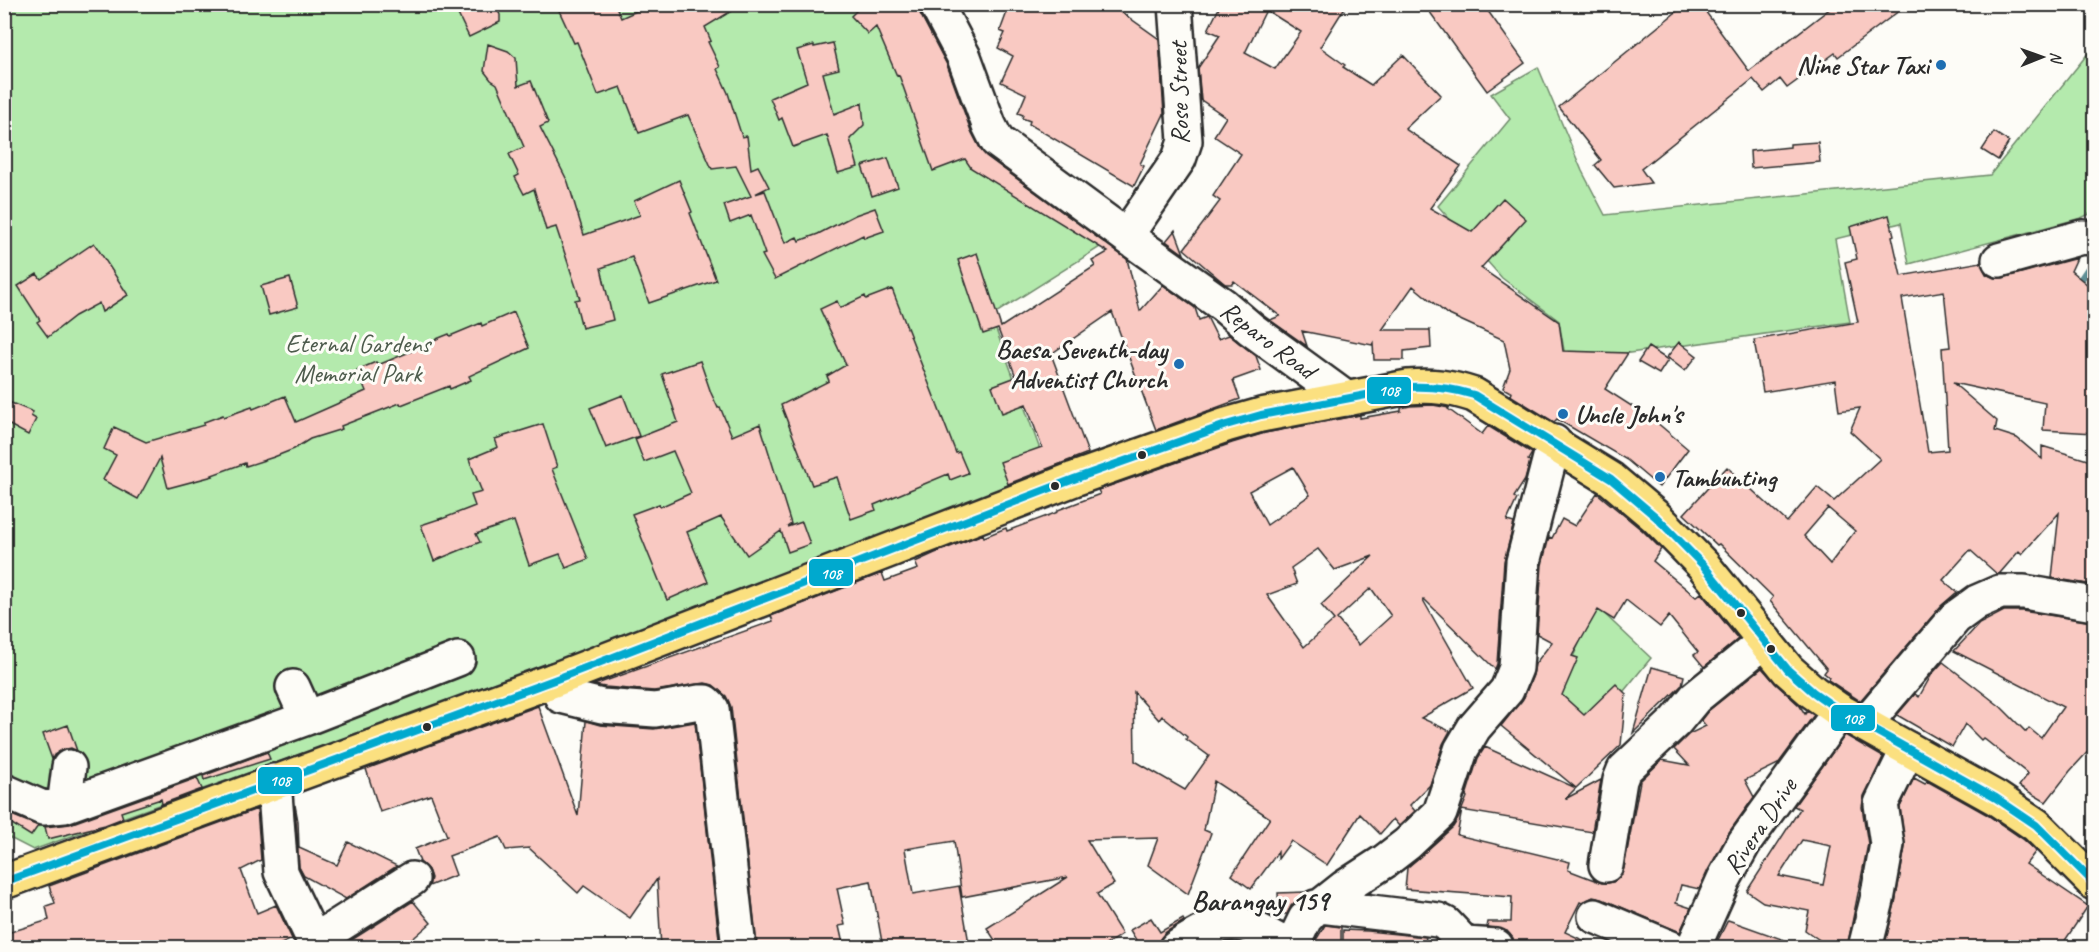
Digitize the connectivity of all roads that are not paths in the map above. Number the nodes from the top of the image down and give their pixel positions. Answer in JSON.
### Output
{"nodes":[{"id":1,"x":936,"y":4,"type":"edge"},
{"id":2,"x":1175,"y":4,"type":"edge"},
{"id":3,"x":1126,"y":236,"type":"junction"},
{"id":4,"x":2094,"y":238,"type":"edge"},
{"id":5,"x":1999,"y":260,"type":"dead end"},
{"id":6,"x":1347,"y":399,"type":"junction"},
{"id":7,"x":1554,"y":442,"type":"junction"},
{"id":8,"x":2094,"y":604,"type":"edge"},
{"id":9,"x":1765,"y":641,"type":"junction"},
{"id":10,"x":458,"y":659,"type":"dead end"},
{"id":11,"x":554,"y":680,"type":"junction"},
{"id":12,"x":293,"y":687,"type":"dead end"},
{"id":13,"x":307,"y":718,"type":"junction"},
{"id":14,"x":1852,"y":718,"type":"junction"},
{"id":15,"x":1908,"y":749,"type":"junction"},
{"id":16,"x":69,"y":767,"type":"dead end"},
{"id":17,"x":274,"y":781,"type":"junction"},
{"id":18,"x":4,"y":791,"type":"edge"},
{"id":19,"x":64,"y":806,"type":"junction"},
{"id":20,"x":1606,"y":865,"type":"dead end"},
{"id":21,"x":412,"y":879,"type":"dead end"},
{"id":22,"x":4,"y":882,"type":"edge"},
{"id":23,"x":2094,"y":883,"type":"edge"},
{"id":24,"x":1321,"y":906,"type":"junction"},
{"id":25,"x":1595,"y":916,"type":"dead end"},
{"id":26,"x":1496,"y":946,"type":"dead end"},
{"id":27,"x":739,"y":948,"type":"edge"},
{"id":28,"x":1176,"y":948,"type":"edge"},
{"id":29,"x":1291,"y":948,"type":"edge"},
{"id":30,"x":1671,"y":948,"type":"edge"},
{"id":31,"x":1693,"y":948,"type":"edge"},
{"id":32,"x":1865,"y":948,"type":"edge"}],
"edges":[{"from":1,"to":3,"type":"street","name":"Reparo Road"},
{"from":2,"to":3,"type":"street","name":"Rose Street"},
{"from":3,"to":6,"type":"street","name":"Reparo Road"},
{"from":4,"to":5,"type":"street"},
{"from":6,"to":7,"type":"main road"},
{"from":6,"to":11,"type":"main road"},
{"from":7,"to":9,"type":"main road"},
{"from":7,"to":24,"type":"street"},
{"from":8,"to":14,"type":"street","name":"Rivera Drive"},
{"from":9,"to":14,"type":"main road"},
{"from":9,"to":20,"type":"street"},
{"from":10,"to":13,"type":"street"},
{"from":11,"to":17,"type":"main road"},
{"from":11,"to":27,"type":"street"},
{"from":12,"to":13,"type":"street"},
{"from":13,"to":19,"type":"street"},
{"from":14,"to":15,"type":"main road"},
{"from":14,"to":31,"type":"street","name":"Rivera Drive"},
{"from":15,"to":23,"type":"main road"},
{"from":15,"to":32,"type":"street"},
{"from":16,"to":19,"type":"street"},
{"from":17,"to":21,"type":"street"},
{"from":17,"to":22,"type":"main road"},
{"from":18,"to":19,"type":"street"},
{"from":24,"to":26,"type":"street"},
{"from":24,"to":29,"type":"street"},
{"from":25,"to":30,"type":"street"},
{"from":28,"to":29,"type":"street"}]}
